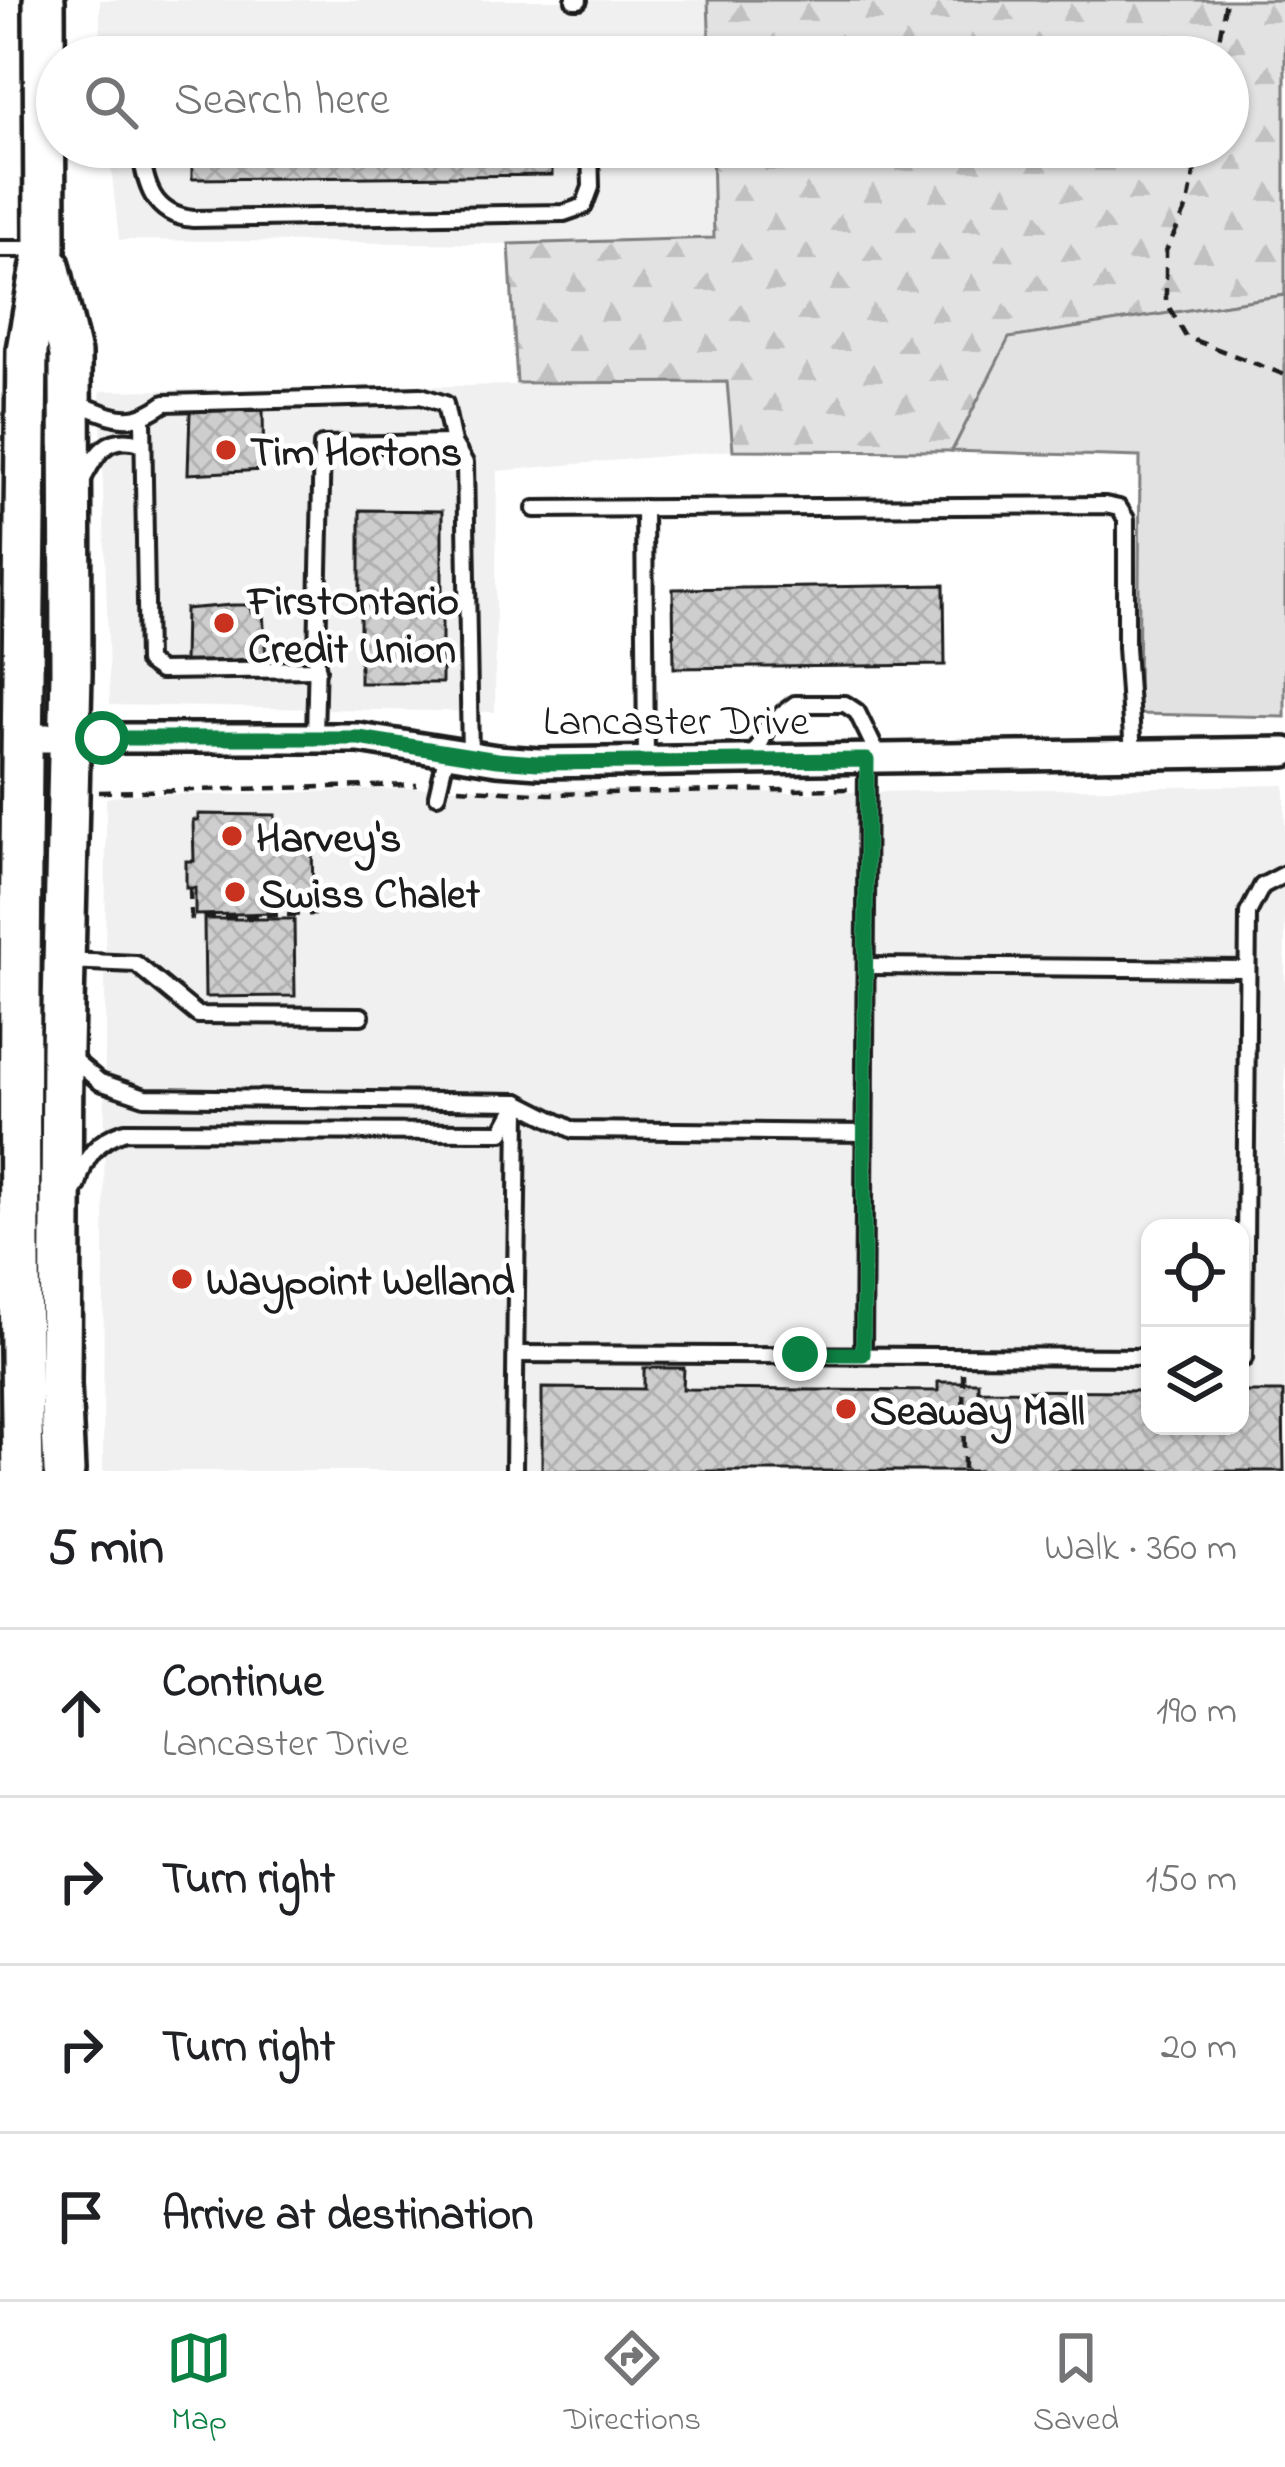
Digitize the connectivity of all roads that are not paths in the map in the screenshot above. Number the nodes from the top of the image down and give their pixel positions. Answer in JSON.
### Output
{"nodes":[{"id":1,"x":44,"y":0,"type":"edge"},
{"id":2,"x":46,"y":36,"type":"edge"},
{"id":3,"x":50,"y":168,"type":"edge"},
{"id":4,"x":146,"y":168,"type":"edge"},
{"id":5,"x":591,"y":168,"type":"edge"},
{"id":6,"x":0,"y":249,"type":"edge"},
{"id":7,"x":45,"y":249,"type":"junction"},
{"id":8,"x":70,"y":401,"type":"junction"},
{"id":9,"x":143,"y":418,"type":"junction"},
{"id":10,"x":141,"y":443,"type":"junction"},
{"id":11,"x":453,"y":443,"type":"junction"},
{"id":12,"x":71,"y":501,"type":"junction"},
{"id":13,"x":644,"y":508,"type":"junction"},
{"id":14,"x":535,"y":509,"type":"dead end"},
{"id":15,"x":318,"y":669,"type":"junction"},
{"id":16,"x":315,"y":737,"type":"junction"},
{"id":17,"x":12,"y":738,"type":"edge"},
{"id":18,"x":70,"y":739,"type":"junction"},
{"id":19,"x":1285,"y":752,"type":"edge"},
{"id":20,"x":459,"y":754,"type":"junction"},
{"id":21,"x":1133,"y":754,"type":"junction"},
{"id":22,"x":873,"y":759,"type":"junction"},
{"id":23,"x":752,"y":760,"type":"junction"},
{"id":24,"x":646,"y":761,"type":"junction"},
{"id":25,"x":437,"y":795,"type":"dead end"},
{"id":26,"x":1285,"y":874,"type":"edge"},
{"id":27,"x":62,"y":961,"type":"junction"},
{"id":28,"x":867,"y":966,"type":"junction"},
{"id":29,"x":1247,"y":970,"type":"junction"},
{"id":30,"x":361,"y":1016,"type":"dead end"},
{"id":31,"x":62,"y":1048,"type":"junction"},
{"id":32,"x":19,"y":1096,"type":"junction"},
{"id":33,"x":518,"y":1102,"type":"junction"},
{"id":34,"x":864,"y":1133,"type":"junction"},
{"id":35,"x":2,"y":1165,"type":"edge"},
{"id":36,"x":62,"y":1222,"type":"junction"},
{"id":37,"x":4,"y":1259,"type":"dead end"},
{"id":38,"x":18,"y":1324,"type":"junction"},
{"id":39,"x":1244,"y":1327,"type":"edge"},
{"id":40,"x":516,"y":1354,"type":"junction"},
{"id":41,"x":863,"y":1354,"type":"junction"},
{"id":42,"x":1141,"y":1357,"type":"edge"},
{"id":43,"x":11,"y":1381,"type":"edge"},
{"id":44,"x":23,"y":1471,"type":"edge"},
{"id":45,"x":64,"y":1471,"type":"edge"},
{"id":46,"x":514,"y":1471,"type":"edge"}],
"edges":[{"from":1,"to":2,"type":"main road"},
{"from":3,"to":7,"type":"main road"},
{"from":4,"to":5,"type":"lane"},
{"from":6,"to":7,"type":"lane"},
{"from":7,"to":8,"type":"main road"},
{"from":7,"to":17,"type":"main road"},
{"from":8,"to":9,"type":"lane"},
{"from":8,"to":12,"type":"main road"},
{"from":9,"to":10,"type":"lane"},
{"from":9,"to":11,"type":"lane"},
{"from":10,"to":12,"type":"lane"},
{"from":10,"to":15,"type":"lane"},
{"from":11,"to":15,"type":"lane"},
{"from":11,"to":20,"type":"lane"},
{"from":12,"to":18,"type":"main road"},
{"from":13,"to":14,"type":"lane"},
{"from":13,"to":21,"type":"lane"},
{"from":13,"to":24,"type":"lane"},
{"from":15,"to":16,"type":"lane"},
{"from":16,"to":18,"type":"street","name":"Lancaster Drive"},
{"from":16,"to":20,"type":"street","name":"Lancaster Drive"},
{"from":17,"to":18,"type":"street","name":"Lancaster Drive"},
{"from":17,"to":32,"type":"main road"},
{"from":18,"to":27,"type":"main road"},
{"from":19,"to":21,"type":"street","name":"Lancaster Drive"},
{"from":20,"to":24,"type":"street","name":"Lancaster Drive"},
{"from":20,"to":25,"type":"lane"},
{"from":21,"to":22,"type":"street","name":"Lancaster Drive"},
{"from":22,"to":23,"type":"street","name":"Lancaster Drive"},
{"from":22,"to":23,"type":"lane"},
{"from":22,"to":28,"type":"lane"},
{"from":23,"to":24,"type":"street","name":"Lancaster Drive"},
{"from":26,"to":29,"type":"lane"},
{"from":27,"to":30,"type":"lane"},
{"from":27,"to":31,"type":"main road"},
{"from":28,"to":29,"type":"lane"},
{"from":28,"to":34,"type":"lane"},
{"from":29,"to":39,"type":"lane"},
{"from":31,"to":33,"type":"lane"},
{"from":31,"to":36,"type":"main road"},
{"from":32,"to":35,"type":"lane"},
{"from":32,"to":38,"type":"main road"},
{"from":33,"to":34,"type":"lane"},
{"from":33,"to":36,"type":"lane"},
{"from":33,"to":40,"type":"lane"},
{"from":34,"to":41,"type":"lane"},
{"from":36,"to":45,"type":"main road"},
{"from":37,"to":38,"type":"lane"},
{"from":38,"to":43,"type":"main road"},
{"from":40,"to":41,"type":"lane"},
{"from":40,"to":46,"type":"lane"},
{"from":41,"to":42,"type":"lane"},
{"from":43,"to":44,"type":"main road"}]}
